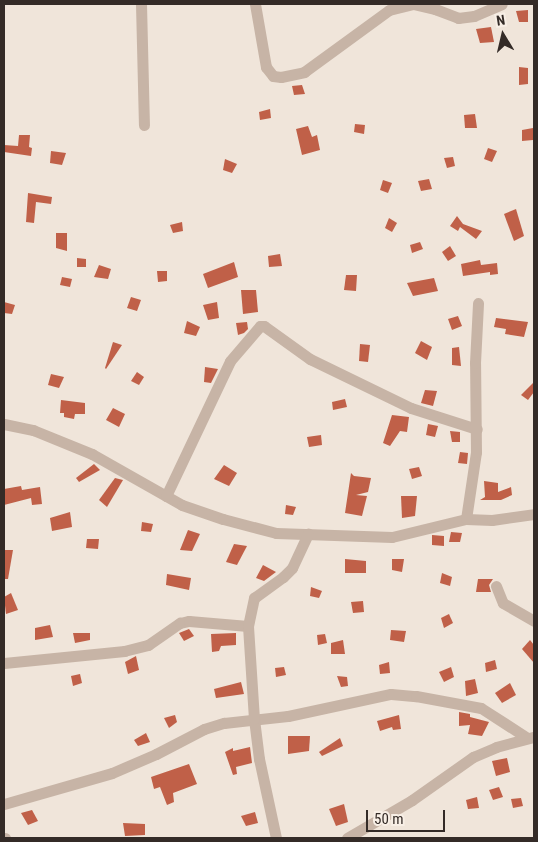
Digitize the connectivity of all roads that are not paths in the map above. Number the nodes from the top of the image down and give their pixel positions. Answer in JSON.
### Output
{"nodes":[{"id":1,"x":141,"y":4,"type":"edge"},
{"id":2,"x":255,"y":4,"type":"edge"},
{"id":3,"x":502,"y":4,"type":"edge"},
{"id":4,"x":144,"y":125,"type":"dead end"},
{"id":5,"x":478,"y":303,"type":"dead end"},
{"id":6,"x":4,"y":424,"type":"edge"},
{"id":7,"x":477,"y":429,"type":"junction"},
{"id":8,"x":166,"y":496,"type":"junction"},
{"id":9,"x":534,"y":514,"type":"edge"},
{"id":10,"x":466,"y":519,"type":"junction"},
{"id":11,"x":308,"y":534,"type":"junction"},
{"id":12,"x":496,"y":586,"type":"dead end"},
{"id":13,"x":534,"y":621,"type":"edge"},
{"id":14,"x":248,"y":626,"type":"junction"},
{"id":15,"x":4,"y":663,"type":"edge"},
{"id":16,"x":254,"y":719,"type":"junction"},
{"id":17,"x":530,"y":737,"type":"edge"},
{"id":18,"x":4,"y":804,"type":"edge"},
{"id":19,"x":276,"y":838,"type":"edge"},
{"id":20,"x":347,"y":838,"type":"edge"}],
"edges":[{"from":1,"to":4,"type":"street"},
{"from":2,"to":3,"type":"street"},
{"from":5,"to":7,"type":"street"},
{"from":6,"to":8,"type":"street"},
{"from":7,"to":8,"type":"street"},
{"from":7,"to":10,"type":"street"},
{"from":8,"to":11,"type":"street"},
{"from":9,"to":10,"type":"street"},
{"from":10,"to":11,"type":"street"},
{"from":11,"to":14,"type":"street"},
{"from":12,"to":13,"type":"street"},
{"from":14,"to":15,"type":"street"},
{"from":14,"to":16,"type":"street"},
{"from":16,"to":17,"type":"street"},
{"from":16,"to":18,"type":"street"},
{"from":16,"to":19,"type":"street"},
{"from":17,"to":20,"type":"street"}]}
